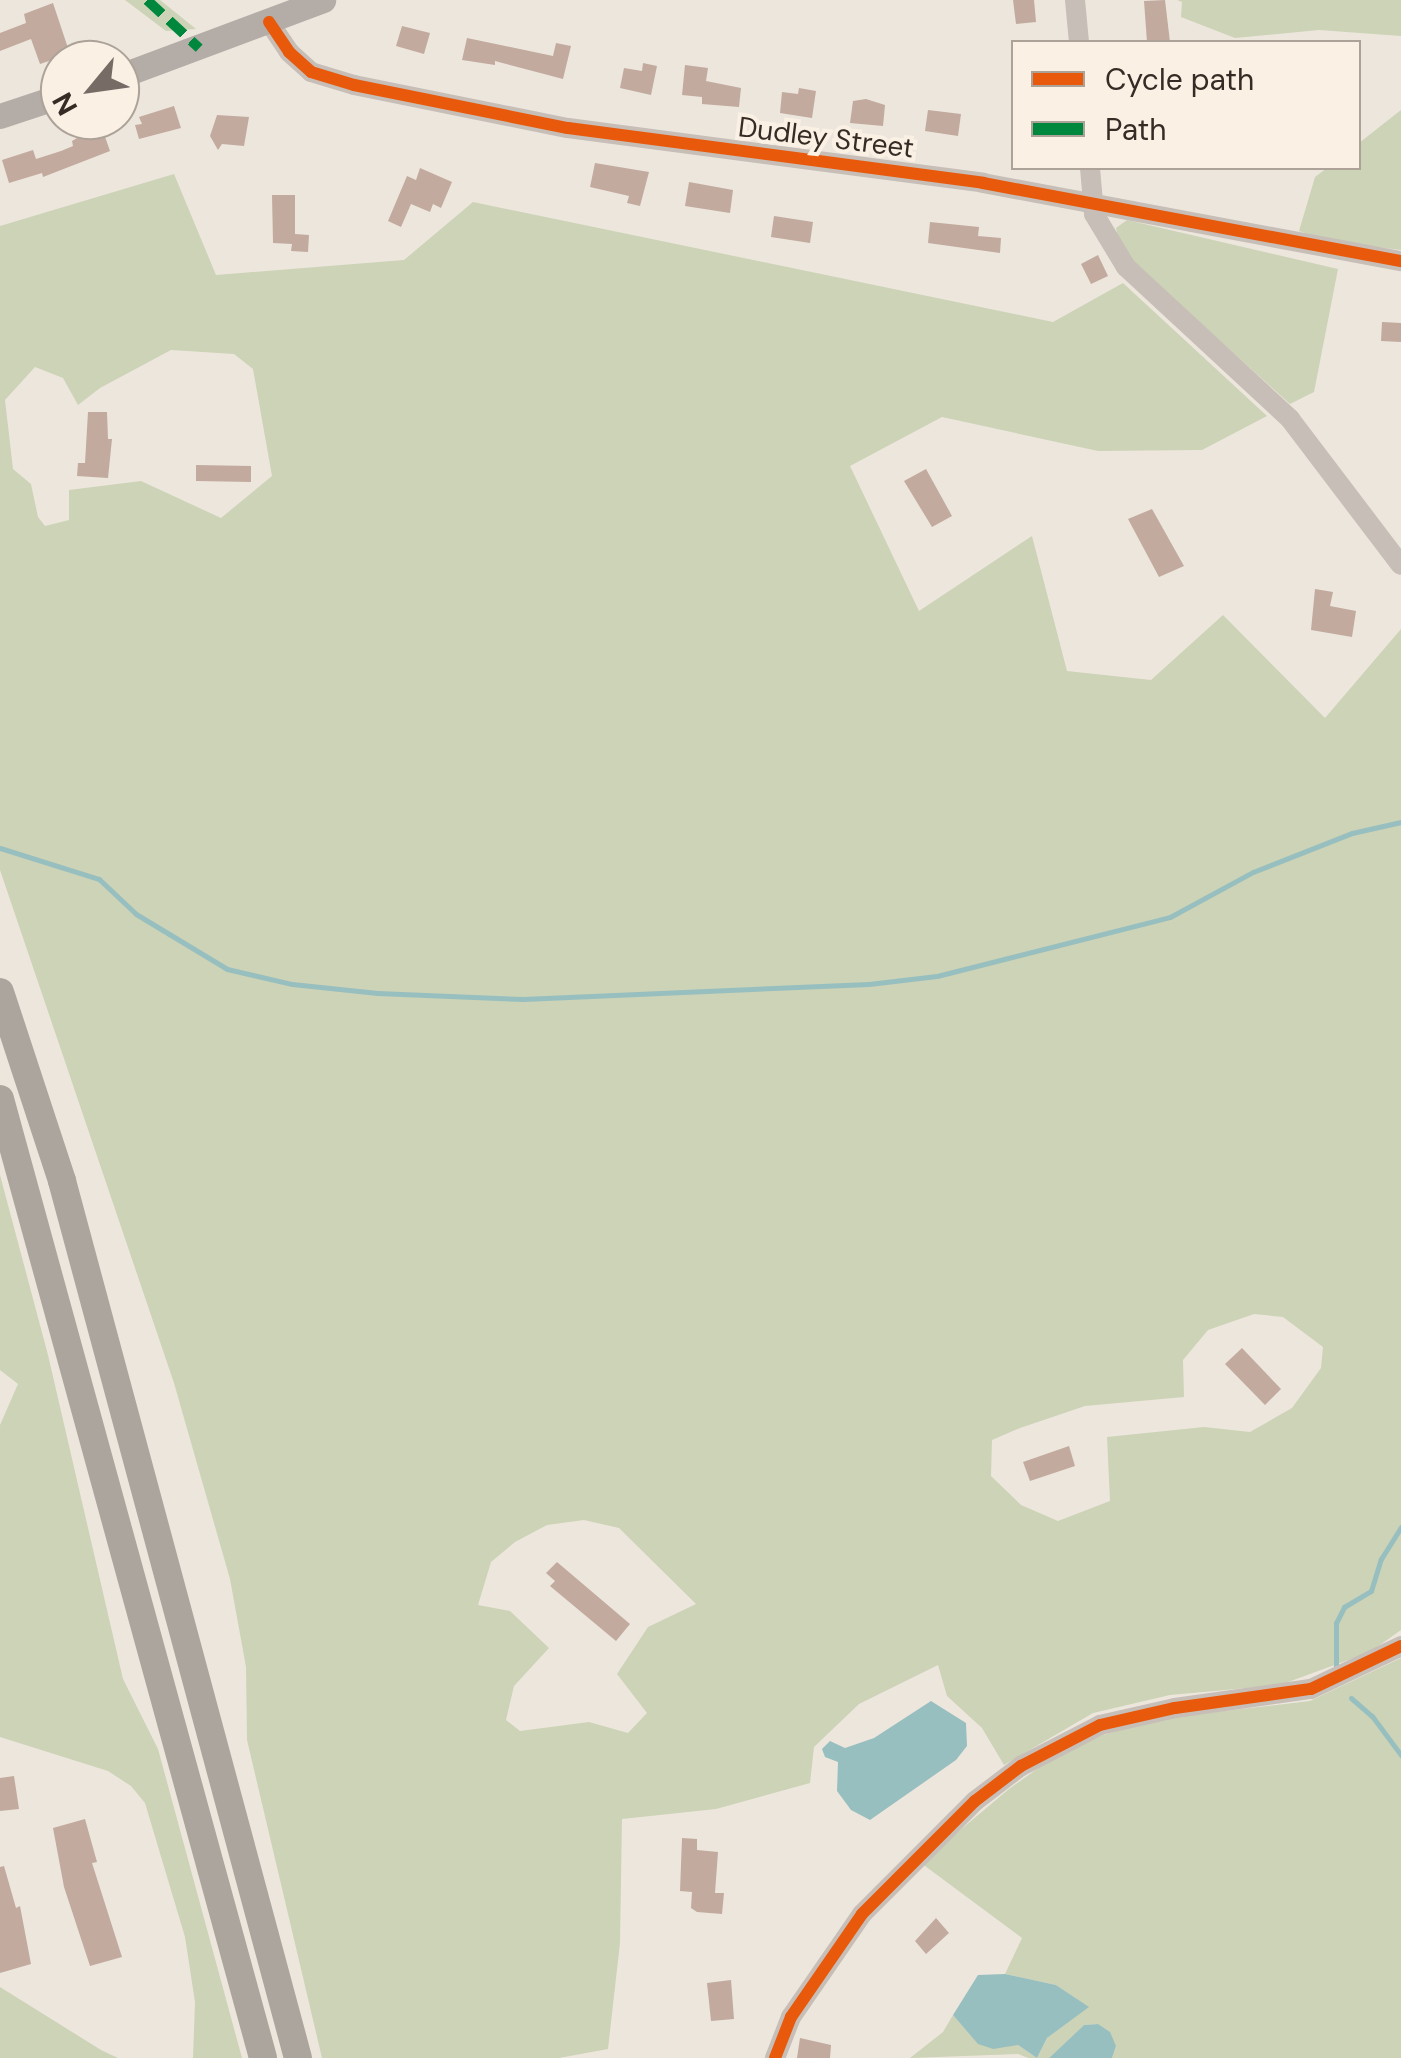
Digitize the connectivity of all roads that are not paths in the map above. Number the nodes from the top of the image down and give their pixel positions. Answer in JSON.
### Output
{"nodes":[{"id":1,"x":322,"y":0,"type":"edge"},
{"id":2,"x":1075,"y":0,"type":"edge"},
{"id":3,"x":269,"y":22,"type":"junction"},
{"id":4,"x":1079,"y":40,"type":"edge"},
{"id":5,"x":140,"y":69,"type":"edge"},
{"id":6,"x":40,"y":103,"type":"edge"},
{"id":7,"x":0,"y":116,"type":"edge"},
{"id":8,"x":1090,"y":170,"type":"edge"},
{"id":9,"x":1094,"y":202,"type":"junction"},
{"id":10,"x":1401,"y":261,"type":"edge"},
{"id":11,"x":1401,"y":565,"type":"edge"},
{"id":12,"x":0,"y":992,"type":"edge"},
{"id":13,"x":0,"y":1099,"type":"edge"},
{"id":14,"x":1401,"y":1646,"type":"edge"},
{"id":15,"x":263,"y":2058,"type":"edge"},
{"id":16,"x":298,"y":2058,"type":"edge"},
{"id":17,"x":775,"y":2058,"type":"edge"}],
"edges":[{"from":1,"to":3,"type":"main road"},
{"from":2,"to":4,"type":"street"},
{"from":3,"to":5,"type":"main road"},
{"from":3,"to":9,"type":"street","name":"Dudley Street"},
{"from":6,"to":7,"type":"main road"},
{"from":8,"to":9,"type":"street"},
{"from":9,"to":10,"type":"street","name":"Dudley Street"},
{"from":9,"to":11,"type":"street"},
{"from":12,"to":16,"type":"highway"},
{"from":13,"to":15,"type":"highway"},
{"from":14,"to":17,"type":"street"}]}
